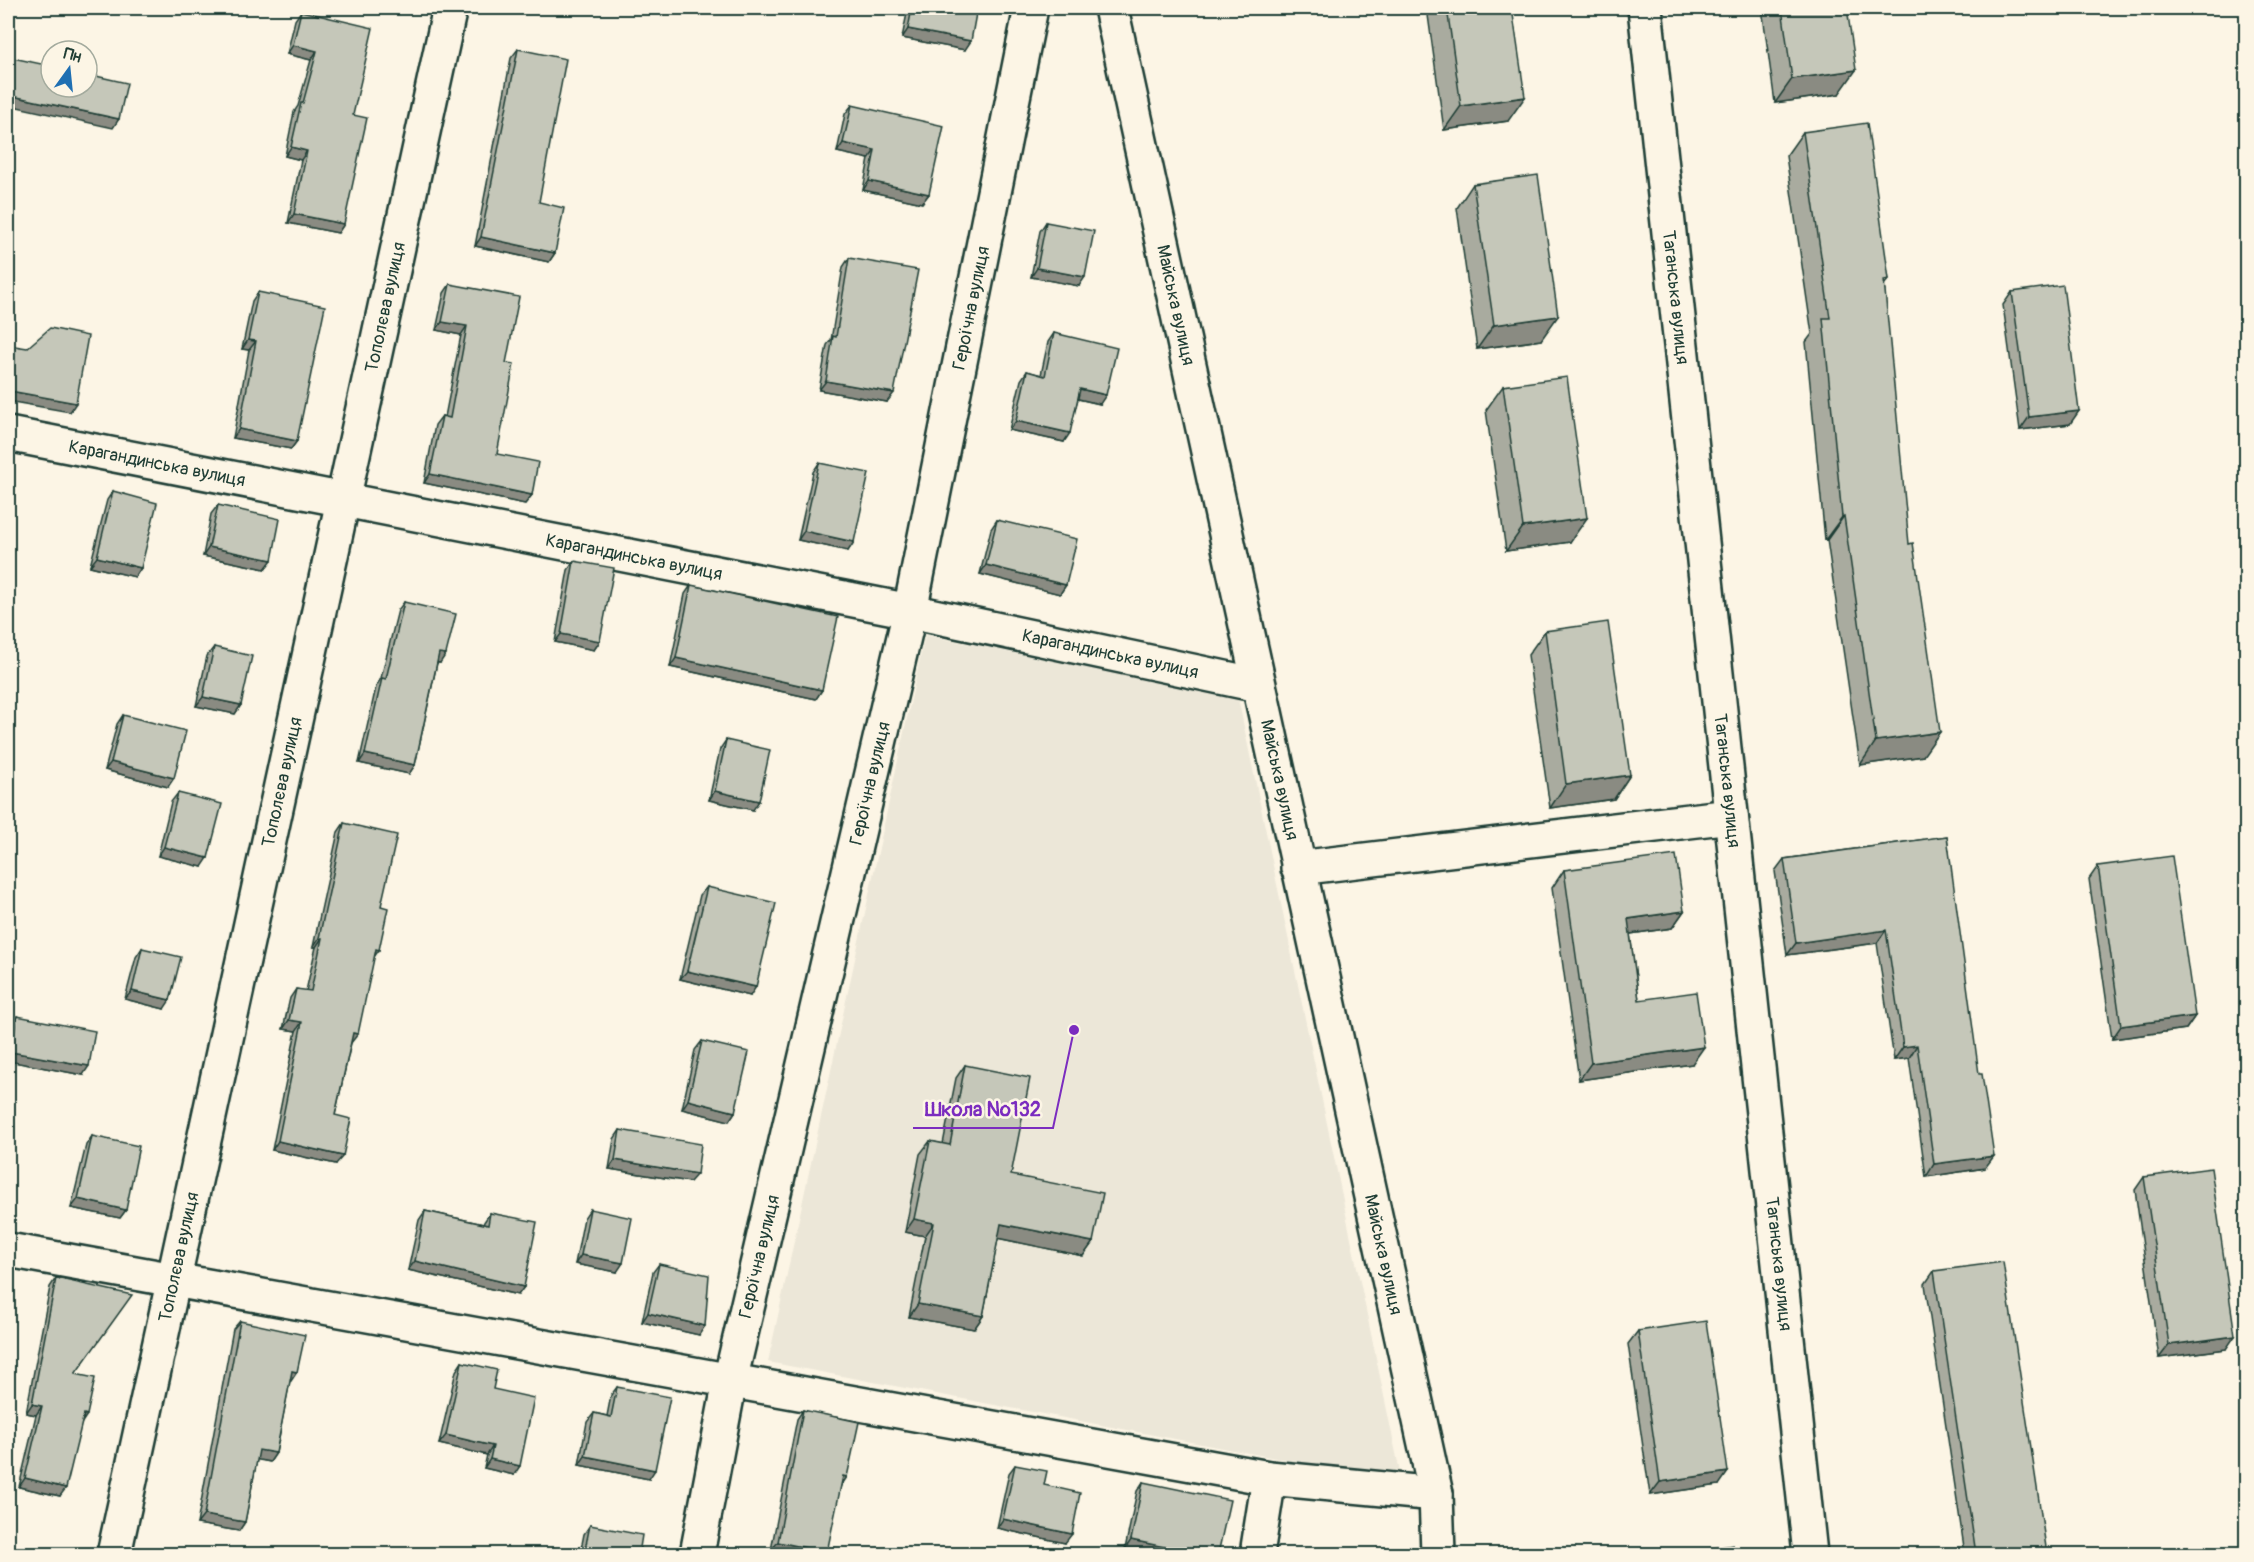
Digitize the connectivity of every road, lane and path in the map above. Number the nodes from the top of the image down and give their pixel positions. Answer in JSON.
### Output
{"nodes":[{"id":1,"x":450,"y":8,"type":"edge"},
{"id":2,"x":1032,"y":8,"type":"edge"},
{"id":3,"x":1110,"y":8,"type":"edge"},
{"id":4,"x":1645,"y":8,"type":"edge"},
{"id":5,"x":8,"y":434,"type":"edge"},
{"id":6,"x":343,"y":499,"type":"junction"},
{"id":7,"x":910,"y":611,"type":"junction"},
{"id":8,"x":1258,"y":685,"type":"junction"},
{"id":9,"x":1731,"y":816,"type":"junction"},
{"id":10,"x":1298,"y":868,"type":"junction"},
{"id":11,"x":8,"y":1250,"type":"edge"},
{"id":12,"x":173,"y":1280,"type":"junction"},
{"id":13,"x":730,"y":1381,"type":"junction"},
{"id":14,"x":1269,"y":1478,"type":"junction"},
{"id":15,"x":1436,"y":1494,"type":"junction"},
{"id":16,"x":114,"y":1554,"type":"edge"},
{"id":17,"x":697,"y":1554,"type":"edge"},
{"id":18,"x":1257,"y":1554,"type":"edge"},
{"id":19,"x":1438,"y":1554,"type":"edge"},
{"id":20,"x":1809,"y":1554,"type":"edge"}],
"edges":[{"from":1,"to":6,"type":"street","name":"Тополєва вулиця"},
{"from":2,"to":7,"type":"street","name":"Героїчна вулиця"},
{"from":3,"to":8,"type":"street","name":"Майська вулиця"},
{"from":4,"to":9,"type":"street","name":"Таганська вулиця"},
{"from":5,"to":6,"type":"street","name":"Карагандинська вулиця"},
{"from":6,"to":7,"type":"street","name":"Карагандинська вулиця"},
{"from":6,"to":12,"type":"street","name":"Тополєва вулиця"},
{"from":7,"to":8,"type":"street","name":"Карагандинська вулиця"},
{"from":7,"to":13,"type":"street","name":"Героїчна вулиця"},
{"from":8,"to":10,"type":"street","name":"Майська вулиця"},
{"from":9,"to":10,"type":"street"},
{"from":9,"to":20,"type":"street","name":"Таганська вулиця"},
{"from":10,"to":15,"type":"street","name":"Майська вулиця"},
{"from":11,"to":12,"type":"street"},
{"from":12,"to":13,"type":"street"},
{"from":12,"to":16,"type":"street","name":"Тополєва вулиця"},
{"from":13,"to":14,"type":"street"},
{"from":13,"to":17,"type":"street","name":"Героїчна вулиця"},
{"from":14,"to":15,"type":"street"},
{"from":14,"to":18,"type":"street"},
{"from":15,"to":19,"type":"street","name":"Майська вулиця"}]}
